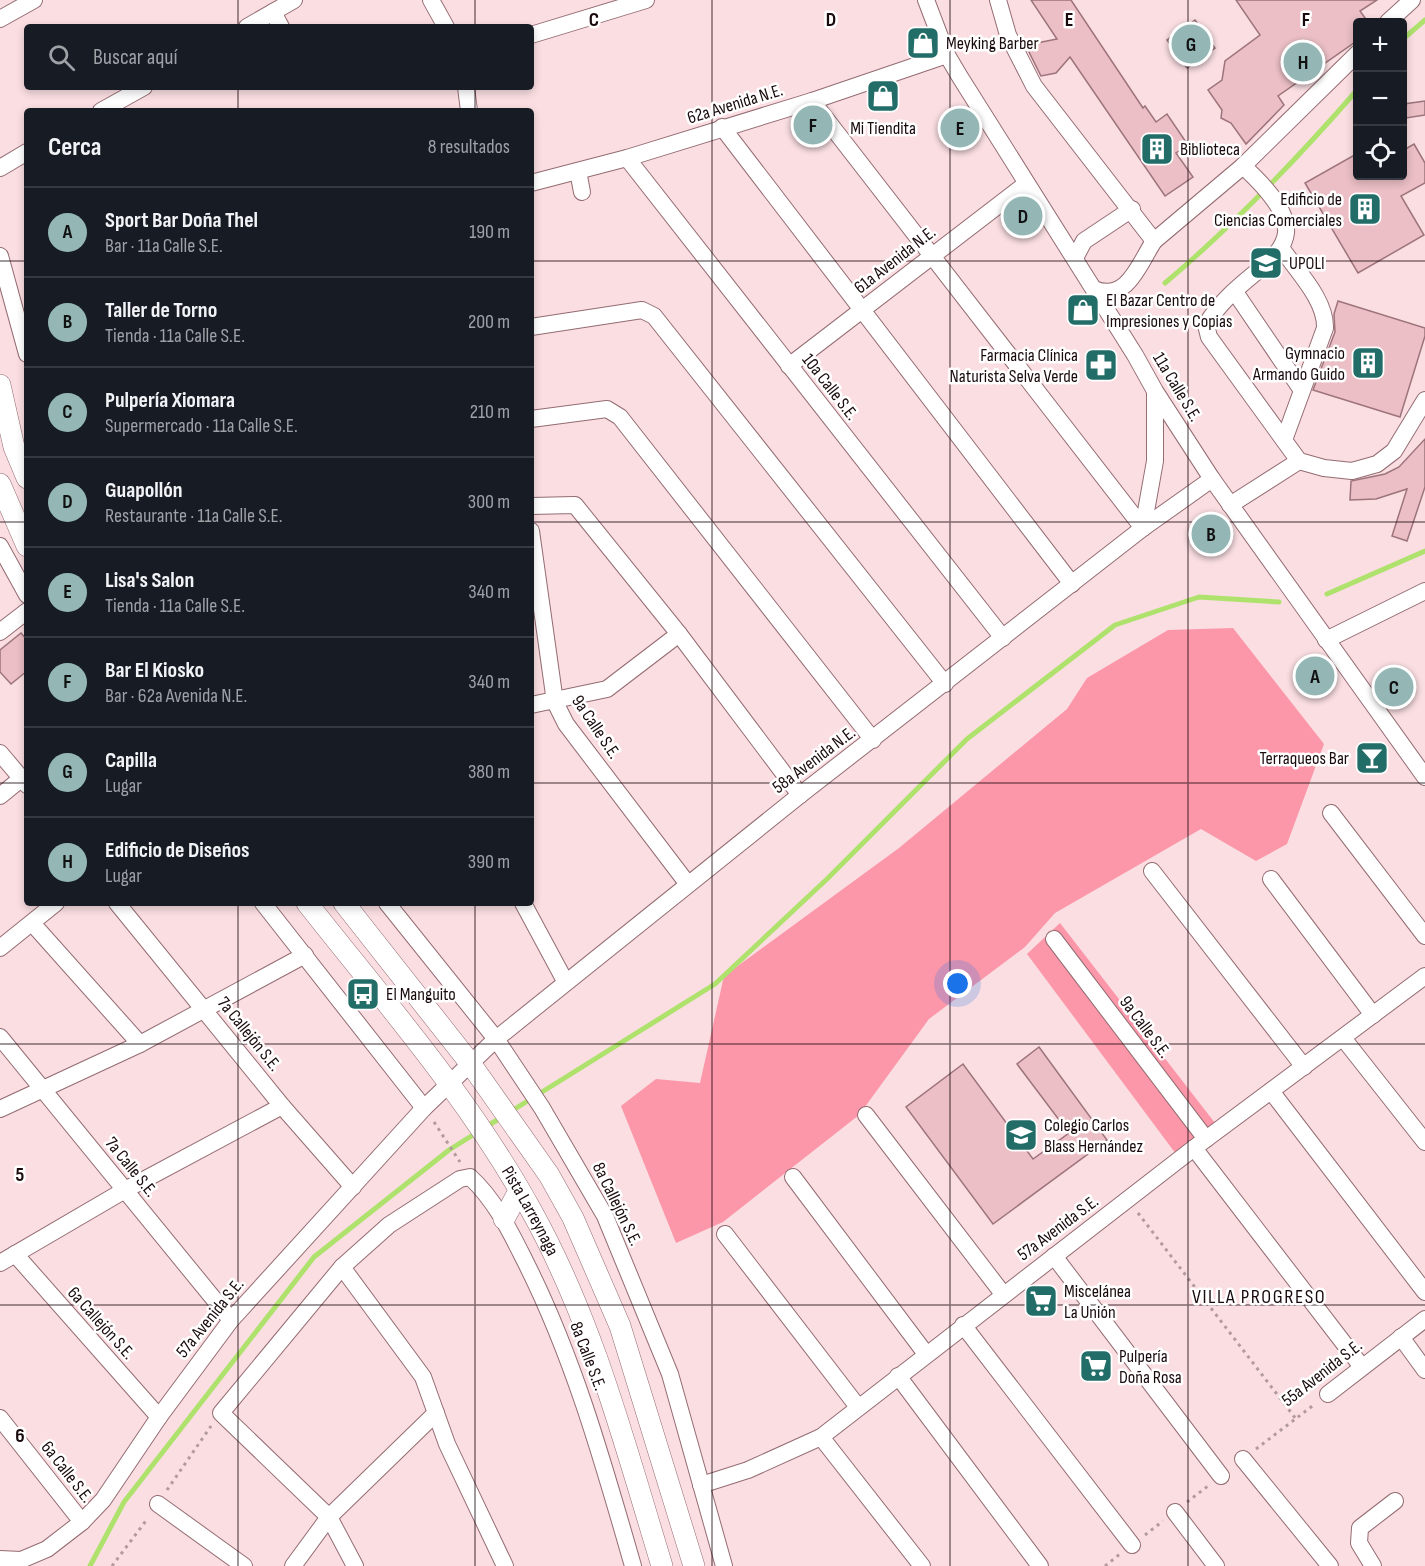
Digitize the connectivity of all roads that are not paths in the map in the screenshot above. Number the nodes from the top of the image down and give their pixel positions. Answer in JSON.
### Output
{"nodes":[{"id":1,"x":34,"y":0,"type":"edge"},
{"id":2,"x":294,"y":0,"type":"edge"},
{"id":3,"x":432,"y":0,"type":"edge"},
{"id":4,"x":646,"y":0,"type":"edge"},
{"id":5,"x":926,"y":0,"type":"edge"},
{"id":6,"x":998,"y":0,"type":"edge"},
{"id":7,"x":1412,"y":0,"type":"edge"},
{"id":8,"x":1392,"y":18,"type":"edge"},
{"id":9,"x":0,"y":19,"type":"edge"},
{"id":10,"x":277,"y":20,"type":"edge"},
{"id":11,"x":260,"y":24,"type":"edge"},
{"id":12,"x":444,"y":24,"type":"edge"},
{"id":13,"x":534,"y":34,"type":"edge"},
{"id":14,"x":947,"y":55,"type":"junction"},
{"id":15,"x":1353,"y":58,"type":"edge"},
{"id":16,"x":139,"y":90,"type":"edge"},
{"id":17,"x":466,"y":90,"type":"edge"},
{"id":18,"x":812,"y":101,"type":"junction"},
{"id":19,"x":112,"y":108,"type":"edge"},
{"id":20,"x":470,"y":108,"type":"edge"},
{"id":21,"x":722,"y":127,"type":"junction"},
{"id":22,"x":24,"y":154,"type":"edge"},
{"id":23,"x":627,"y":158,"type":"junction"},
{"id":24,"x":1243,"y":166,"type":"junction"},
{"id":25,"x":0,"y":168,"type":"edge"},
{"id":26,"x":578,"y":171,"type":"junction"},
{"id":27,"x":534,"y":182,"type":"edge"},
{"id":28,"x":1026,"y":184,"type":"junction"},
{"id":29,"x":582,"y":192,"type":"dead end"},
{"id":30,"x":1132,"y":209,"type":"junction"},
{"id":31,"x":1063,"y":239,"type":"junction"},
{"id":32,"x":1084,"y":241,"type":"junction"},
{"id":33,"x":1155,"y":241,"type":"junction"},
{"id":34,"x":1282,"y":249,"type":"junction"},
{"id":35,"x":932,"y":255,"type":"junction"},
{"id":36,"x":0,"y":256,"type":"edge"},
{"id":37,"x":1075,"y":258,"type":"junction"},
{"id":38,"x":1094,"y":289,"type":"junction"},
{"id":39,"x":1119,"y":292,"type":"junction"},
{"id":40,"x":1235,"y":292,"type":"junction"},
{"id":41,"x":862,"y":311,"type":"junction"},
{"id":42,"x":534,"y":327,"type":"edge"},
{"id":43,"x":24,"y":333,"type":"edge"},
{"id":44,"x":1128,"y":344,"type":"junction"},
{"id":45,"x":789,"y":366,"type":"junction"},
{"id":46,"x":0,"y":385,"type":"edge"},
{"id":47,"x":1301,"y":389,"type":"junction"},
{"id":48,"x":1155,"y":391,"type":"junction"},
{"id":49,"x":1425,"y":400,"type":"edge"},
{"id":50,"x":534,"y":418,"type":"edge"},
{"id":51,"x":1284,"y":440,"type":"junction"},
{"id":52,"x":1299,"y":461,"type":"junction"},
{"id":53,"x":24,"y":471,"type":"edge"},
{"id":54,"x":1212,"y":479,"type":"junction"},
{"id":55,"x":0,"y":484,"type":"edge"},
{"id":56,"x":1230,"y":505,"type":"junction"},
{"id":57,"x":534,"y":506,"type":"edge"},
{"id":58,"x":1143,"y":528,"type":"junction"},
{"id":59,"x":24,"y":539,"type":"edge"},
{"id":60,"x":0,"y":546,"type":"edge"},
{"id":61,"x":534,"y":552,"type":"edge"},
{"id":62,"x":1072,"y":584,"type":"junction"},
{"id":63,"x":24,"y":590,"type":"edge"},
{"id":64,"x":1425,"y":591,"type":"edge"},
{"id":65,"x":24,"y":613,"type":"edge"},
{"id":66,"x":0,"y":632,"type":"edge"},
{"id":67,"x":679,"y":634,"type":"junction"},
{"id":68,"x":1003,"y":638,"type":"junction"},
{"id":69,"x":1326,"y":640,"type":"junction"},
{"id":70,"x":945,"y":684,"type":"junction"},
{"id":71,"x":555,"y":702,"type":"junction"},
{"id":72,"x":534,"y":705,"type":"edge"},
{"id":73,"x":873,"y":740,"type":"junction"},
{"id":74,"x":0,"y":753,"type":"edge"},
{"id":75,"x":1425,"y":777,"type":"edge"},
{"id":76,"x":24,"y":782,"type":"edge"},
{"id":77,"x":800,"y":795,"type":"junction"},
{"id":78,"x":0,"y":796,"type":"edge"},
{"id":79,"x":1331,"y":813,"type":"dead end"},
{"id":80,"x":1152,"y":871,"type":"dead end"},
{"id":81,"x":1271,"y":879,"type":"dead end"},
{"id":82,"x":687,"y":883,"type":"junction"},
{"id":83,"x":53,"y":906,"type":"edge"},
{"id":84,"x":119,"y":906,"type":"edge"},
{"id":85,"x":265,"y":906,"type":"edge"},
{"id":86,"x":309,"y":906,"type":"edge"},
{"id":87,"x":346,"y":906,"type":"edge"},
{"id":88,"x":389,"y":906,"type":"edge"},
{"id":89,"x":525,"y":906,"type":"edge"},
{"id":90,"x":32,"y":923,"type":"junction"},
{"id":91,"x":1425,"y":936,"type":"edge"},
{"id":92,"x":1054,"y":939,"type":"dead end"},
{"id":93,"x":0,"y":948,"type":"edge"},
{"id":94,"x":305,"y":956,"type":"junction"},
{"id":95,"x":1424,"y":979,"type":"edge"},
{"id":96,"x":565,"y":981,"type":"junction"},
{"id":97,"x":204,"y":1011,"type":"junction"},
{"id":98,"x":1373,"y":1015,"type":"junction"},
{"id":99,"x":0,"y":1037,"type":"edge"},
{"id":100,"x":1343,"y":1038,"type":"junction"},
{"id":101,"x":496,"y":1039,"type":"junction"},
{"id":102,"x":140,"y":1044,"type":"junction"},
{"id":103,"x":470,"y":1063,"type":"junction"},
{"id":104,"x":1304,"y":1067,"type":"junction"},
{"id":105,"x":449,"y":1083,"type":"junction"},
{"id":106,"x":44,"y":1090,"type":"junction"},
{"id":107,"x":1271,"y":1091,"type":"junction"},
{"id":108,"x":282,"y":1106,"type":"junction"},
{"id":109,"x":424,"y":1108,"type":"junction"},
{"id":110,"x":0,"y":1109,"type":"edge"},
{"id":111,"x":866,"y":1115,"type":"dead end"},
{"id":112,"x":1425,"y":1142,"type":"edge"},
{"id":113,"x":1200,"y":1144,"type":"junction"},
{"id":114,"x":793,"y":1177,"type":"dead end"},
{"id":115,"x":353,"y":1187,"type":"junction"},
{"id":116,"x":125,"y":1190,"type":"junction"},
{"id":117,"x":519,"y":1191,"type":"junction"},
{"id":118,"x":504,"y":1219,"type":"junction"},
{"id":119,"x":725,"y":1234,"type":"dead end"},
{"id":120,"x":15,"y":1254,"type":"junction"},
{"id":121,"x":1054,"y":1256,"type":"junction"},
{"id":122,"x":0,"y":1263,"type":"edge"},
{"id":123,"x":342,"y":1267,"type":"junction"},
{"id":124,"x":1425,"y":1292,"type":"edge"},
{"id":125,"x":1004,"y":1294,"type":"junction"},
{"id":126,"x":1425,"y":1319,"type":"edge"},
{"id":127,"x":231,"y":1320,"type":"junction"},
{"id":128,"x":963,"y":1325,"type":"junction"},
{"id":129,"x":1401,"y":1337,"type":"junction"},
{"id":130,"x":926,"y":1354,"type":"junction"},
{"id":131,"x":1362,"y":1367,"type":"junction"},
{"id":132,"x":1425,"y":1370,"type":"edge"},
{"id":133,"x":898,"y":1376,"type":"junction"},
{"id":134,"x":1328,"y":1394,"type":"road end"},
{"id":135,"x":858,"y":1407,"type":"junction"},
{"id":136,"x":436,"y":1413,"type":"junction"},
{"id":137,"x":159,"y":1417,"type":"junction"},
{"id":138,"x":0,"y":1418,"type":"edge"},
{"id":139,"x":821,"y":1437,"type":"junction"},
{"id":140,"x":1243,"y":1459,"type":"road end"},
{"id":141,"x":1221,"y":1476,"type":"dead end"},
{"id":142,"x":701,"y":1485,"type":"junction"},
{"id":143,"x":1395,"y":1501,"type":"dead end"},
{"id":144,"x":158,"y":1504,"type":"dead end"},
{"id":145,"x":1175,"y":1512,"type":"dead end"},
{"id":146,"x":328,"y":1516,"type":"junction"},
{"id":147,"x":82,"y":1522,"type":"junction"},
{"id":148,"x":1132,"y":1545,"type":"dead end"},
{"id":149,"x":0,"y":1559,"type":"edge"},
{"id":150,"x":244,"y":1566,"type":"edge"},
{"id":151,"x":293,"y":1566,"type":"edge"},
{"id":152,"x":355,"y":1566,"type":"edge"},
{"id":153,"x":505,"y":1566,"type":"edge"},
{"id":154,"x":633,"y":1566,"type":"edge"},
{"id":155,"x":662,"y":1566,"type":"edge"},
{"id":156,"x":694,"y":1566,"type":"edge"},
{"id":157,"x":724,"y":1566,"type":"edge"},
{"id":158,"x":922,"y":1566,"type":"edge"},
{"id":159,"x":1040,"y":1566,"type":"edge"},
{"id":160,"x":1216,"y":1566,"type":"edge"},
{"id":161,"x":1330,"y":1566,"type":"edge"},
{"id":162,"x":1373,"y":1566,"type":"edge"}],
"edges":[{"from":1,"to":9,"type":"street"},
{"from":2,"to":10,"type":"street"},
{"from":3,"to":12,"type":"street"},
{"from":4,"to":13,"type":"street"},
{"from":5,"to":14,"type":"street","name":"11a Calle S.E."},
{"from":6,"to":30,"type":"street"},
{"from":7,"to":8,"type":"street"},
{"from":10,"to":11,"type":"street"},
{"from":14,"to":18,"type":"street","name":"62a Avenida N.E."},
{"from":14,"to":28,"type":"street","name":"11a Calle S.E."},
{"from":15,"to":24,"type":"street"},
{"from":16,"to":19,"type":"street"},
{"from":17,"to":20,"type":"street"},
{"from":18,"to":21,"type":"street","name":"62a Avenida N.E."},
{"from":18,"to":35,"type":"street"},
{"from":21,"to":23,"type":"street","name":"62a Avenida N.E."},
{"from":21,"to":41,"type":"street"},
{"from":22,"to":25,"type":"street"},
{"from":23,"to":26,"type":"street","name":"62a Avenida N.E."},
{"from":23,"to":45,"type":"street","name":"10a Calle S.E."},
{"from":24,"to":33,"type":"street"},
{"from":24,"to":34,"type":"street"},
{"from":26,"to":27,"type":"street","name":"62a Avenida N.E."},
{"from":26,"to":29,"type":"street"},
{"from":28,"to":31,"type":"street","name":"11a Calle S.E."},
{"from":28,"to":35,"type":"street","name":"61a Avenida N.E."},
{"from":30,"to":32,"type":"street"},
{"from":30,"to":33,"type":"street"},
{"from":31,"to":32,"type":"street"},
{"from":31,"to":37,"type":"street","name":"11a Calle S.E."},
{"from":32,"to":37,"type":"street"},
{"from":33,"to":39,"type":"street"},
{"from":34,"to":40,"type":"street"},
{"from":34,"to":47,"type":"street"},
{"from":35,"to":41,"type":"street","name":"61a Avenida N.E."},
{"from":35,"to":58,"type":"street"},
{"from":36,"to":43,"type":"street"},
{"from":37,"to":38,"type":"street","name":"11a Calle S.E."},
{"from":38,"to":39,"type":"street"},
{"from":38,"to":44,"type":"street","name":"11a Calle S.E."},
{"from":39,"to":44,"type":"street"},
{"from":40,"to":47,"type":"street"},
{"from":40,"to":51,"type":"street"},
{"from":41,"to":45,"type":"street","name":"61a Avenida N.E."},
{"from":41,"to":62,"type":"street"},
{"from":42,"to":70,"type":"street"},
{"from":44,"to":48,"type":"street","name":"11a Calle S.E."},
{"from":45,"to":68,"type":"street","name":"10a Calle S.E."},
{"from":46,"to":53,"type":"main road"},
{"from":47,"to":51,"type":"street"},
{"from":48,"to":54,"type":"street","name":"11a Calle S.E."},
{"from":48,"to":58,"type":"street"},
{"from":49,"to":52,"type":"street"},
{"from":50,"to":73,"type":"street"},
{"from":51,"to":52,"type":"street"},
{"from":52,"to":56,"type":"street"},
{"from":54,"to":56,"type":"street","name":"11a Calle S.E."},
{"from":54,"to":58,"type":"street","name":"58a Avenida N.E."},
{"from":55,"to":59,"type":"main road"},
{"from":56,"to":69,"type":"street","name":"11a Calle S.E."},
{"from":57,"to":67,"type":"street"},
{"from":58,"to":62,"type":"street","name":"58a Avenida N.E."},
{"from":60,"to":63,"type":"street"},
{"from":61,"to":71,"type":"street","name":"9a Calle S.E."},
{"from":62,"to":68,"type":"street","name":"58a Avenida N.E."},
{"from":64,"to":69,"type":"street"},
{"from":65,"to":66,"type":"street"},
{"from":67,"to":71,"type":"street"},
{"from":67,"to":77,"type":"street"},
{"from":68,"to":70,"type":"street","name":"58a Avenida N.E."},
{"from":69,"to":75,"type":"street","name":"11a Calle S.E."},
{"from":70,"to":73,"type":"street","name":"58a Avenida N.E."},
{"from":71,"to":72,"type":"street"},
{"from":71,"to":82,"type":"street","name":"9a Calle S.E."},
{"from":73,"to":77,"type":"street","name":"58a Avenida N.E."},
{"from":74,"to":76,"type":"street"},
{"from":76,"to":78,"type":"street"},
{"from":77,"to":82,"type":"street","name":"58a Avenida N.E."},
{"from":79,"to":91,"type":"street"},
{"from":80,"to":104,"type":"street"},
{"from":81,"to":98,"type":"street"},
{"from":82,"to":96,"type":"street","name":"58a Avenida N.E."},
{"from":83,"to":90,"type":"street"},
{"from":84,"to":97,"type":"street","name":"7a Callejón S.E."},
{"from":85,"to":94,"type":"street"},
{"from":86,"to":105,"type":"main road","name":"Pista Larreynaga"},
{"from":87,"to":103,"type":"main road","name":"Pista Larreynaga"},
{"from":88,"to":101,"type":"street","name":"8a Callejón S.E."},
{"from":89,"to":96,"type":"street"},
{"from":90,"to":93,"type":"street"},
{"from":90,"to":102,"type":"street"},
{"from":92,"to":113,"type":"street","name":"9a Calle S.E."},
{"from":94,"to":97,"type":"street"},
{"from":94,"to":109,"type":"street"},
{"from":95,"to":98,"type":"street","name":"57a Avenida S.E."},
{"from":96,"to":101,"type":"street","name":"58a Avenida N.E."},
{"from":97,"to":102,"type":"street"},
{"from":97,"to":108,"type":"street","name":"7a Callejón S.E."},
{"from":98,"to":100,"type":"street","name":"57a Avenida S.E."},
{"from":99,"to":106,"type":"street","name":"7a Calle S.E."},
{"from":100,"to":104,"type":"street","name":"57a Avenida S.E."},
{"from":100,"to":112,"type":"street"},
{"from":101,"to":103,"type":"street","name":"58a Avenida N.E."},
{"from":101,"to":142,"type":"street","name":"8a Callejón S.E."},
{"from":102,"to":106,"type":"street"},
{"from":103,"to":105,"type":"street","name":"58a Avenida N.E."},
{"from":103,"to":156,"type":"main road","name":"Pista Larreynaga"},
{"from":104,"to":107,"type":"street","name":"57a Avenida S.E."},
{"from":105,"to":109,"type":"street","name":"57a Avenida S.E."},
{"from":105,"to":117,"type":"main road","name":"Pista Larreynaga"},
{"from":106,"to":110,"type":"street"},
{"from":106,"to":116,"type":"street","name":"7a Calle S.E."},
{"from":107,"to":113,"type":"street","name":"57a Avenida S.E."},
{"from":107,"to":124,"type":"street"},
{"from":108,"to":115,"type":"street","name":"7a Callejón S.E."},
{"from":108,"to":116,"type":"street"},
{"from":109,"to":115,"type":"street","name":"57a Avenida S.E."},
{"from":111,"to":125,"type":"street"},
{"from":113,"to":121,"type":"street","name":"57a Avenida S.E."},
{"from":113,"to":131,"type":"street","name":"9a Calle S.E."},
{"from":114,"to":130,"type":"street"},
{"from":115,"to":127,"type":"street","name":"57a Avenida S.E."},
{"from":116,"to":120,"type":"street"},
{"from":116,"to":127,"type":"street","name":"7a Calle S.E."},
{"from":117,"to":118,"type":"main road"},
{"from":117,"to":155,"type":"main road","name":"Pista Larreynaga"},
{"from":118,"to":123,"type":"street","name":"8a Calle S.E."},
{"from":118,"to":154,"type":"street","name":"8a Calle S.E."},
{"from":119,"to":135,"type":"street"},
{"from":120,"to":122,"type":"street"},
{"from":120,"to":137,"type":"street","name":"6a Callejón S.E."},
{"from":121,"to":125,"type":"street","name":"57a Avenida S.E."},
{"from":121,"to":141,"type":"street"},
{"from":123,"to":136,"type":"street"},
{"from":123,"to":146,"type":"street"},
{"from":125,"to":128,"type":"street","name":"57a Avenida S.E."},
{"from":126,"to":129,"type":"street","name":"55a Avenida S.E."},
{"from":127,"to":137,"type":"street","name":"57a Avenida S.E."},
{"from":128,"to":130,"type":"street","name":"57a Avenida S.E."},
{"from":128,"to":148,"type":"street"},
{"from":129,"to":131,"type":"street","name":"55a Avenida S.E."},
{"from":129,"to":132,"type":"street"},
{"from":130,"to":133,"type":"street","name":"57a Avenida S.E."},
{"from":131,"to":134,"type":"street","name":"55a Avenida S.E."},
{"from":133,"to":135,"type":"street","name":"57a Avenida S.E."},
{"from":133,"to":159,"type":"street"},
{"from":135,"to":139,"type":"street","name":"57a Avenida S.E."},
{"from":136,"to":146,"type":"street"},
{"from":136,"to":153,"type":"street"},
{"from":137,"to":147,"type":"street","name":"57a Avenida S.E."},
{"from":138,"to":147,"type":"street","name":"6a Calle S.E."},
{"from":139,"to":142,"type":"street","name":"57a Avenida S.E."},
{"from":139,"to":158,"type":"street"},
{"from":140,"to":161,"type":"street"},
{"from":142,"to":157,"type":"street","name":"8a Callejón S.E."},
{"from":143,"to":162,"type":"street"},
{"from":144,"to":150,"type":"street"},
{"from":145,"to":160,"type":"street"},
{"from":146,"to":151,"type":"street"},
{"from":146,"to":152,"type":"street"},
{"from":147,"to":149,"type":"street","name":"57a Avenida S.E."}]}
